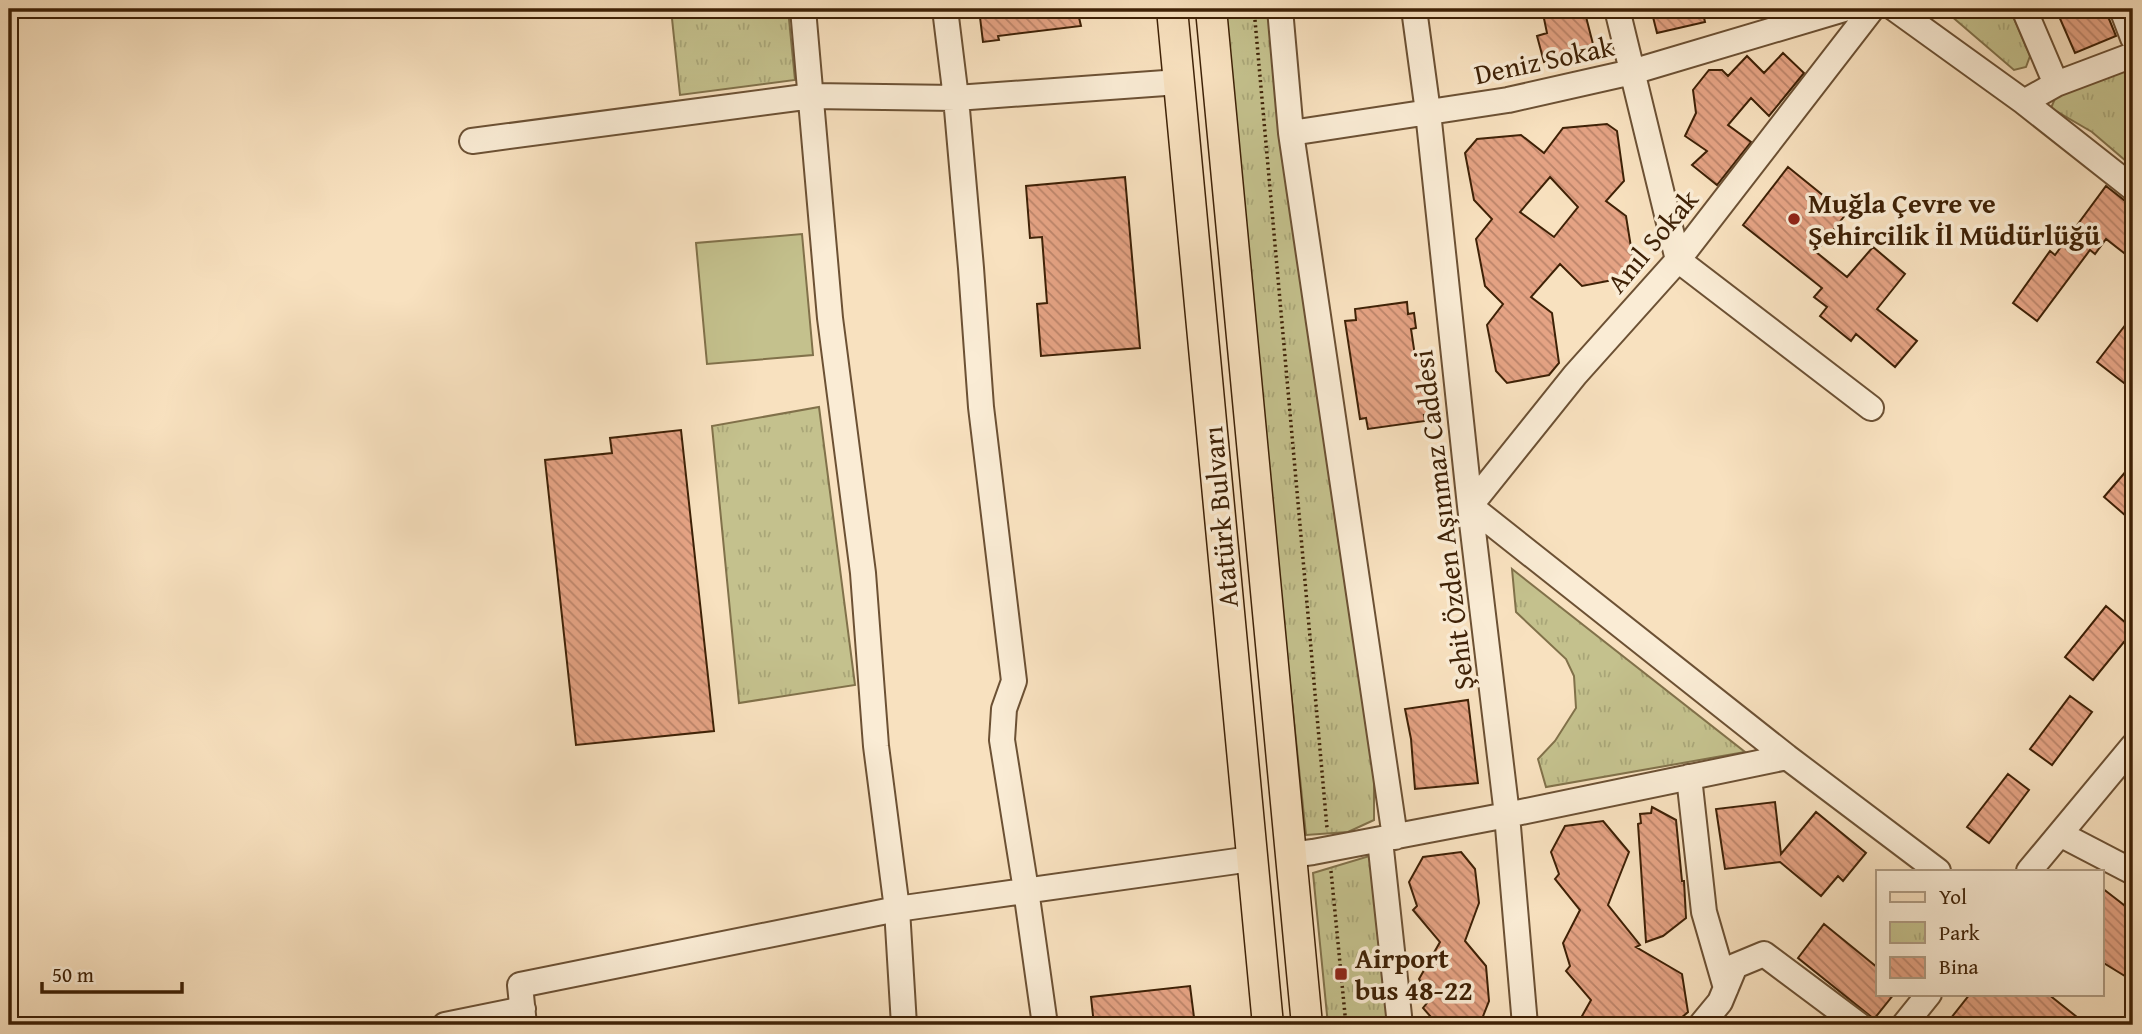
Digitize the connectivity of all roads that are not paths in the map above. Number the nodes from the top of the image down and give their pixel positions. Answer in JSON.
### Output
{"nodes":[{"id":1,"x":803,"y":9,"type":"edge"},
{"id":2,"x":945,"y":9,"type":"edge"},
{"id":3,"x":1172,"y":9,"type":"edge"},
{"id":4,"x":1211,"y":9,"type":"edge"},
{"id":5,"x":1280,"y":9,"type":"edge"},
{"id":6,"x":1414,"y":9,"type":"edge"},
{"id":7,"x":1617,"y":9,"type":"edge"},
{"id":8,"x":1844,"y":9,"type":"edge"},
{"id":9,"x":1872,"y":9,"type":"edge"},
{"id":10,"x":1895,"y":9,"type":"edge"},
{"id":11,"x":2024,"y":9,"type":"edge"},
{"id":12,"x":2122,"y":9,"type":"edge"},
{"id":13,"x":1817,"y":13,"type":"edge"},
{"id":14,"x":2133,"y":38,"type":"edge"},
{"id":15,"x":2133,"y":55,"type":"edge"},
{"id":16,"x":1632,"y":72,"type":"junction"},
{"id":17,"x":1179,"y":82,"type":"junction"},
{"id":18,"x":2056,"y":84,"type":"junction"},
{"id":19,"x":812,"y":96,"type":"junction"},
{"id":20,"x":956,"y":98,"type":"junction"},
{"id":21,"x":2025,"y":102,"type":"junction"},
{"id":22,"x":1428,"y":112,"type":"junction"},
{"id":23,"x":1291,"y":133,"type":"junction"},
{"id":24,"x":472,"y":141,"type":"dead end"},
{"id":25,"x":2133,"y":188,"type":"edge"},
{"id":26,"x":1678,"y":260,"type":"junction"},
{"id":27,"x":1871,"y":408,"type":"dead end"},
{"id":28,"x":1470,"y":506,"type":"junction"},
{"id":29,"x":2133,"y":746,"type":"edge"},
{"id":30,"x":1787,"y":757,"type":"junction"},
{"id":31,"x":1689,"y":777,"type":"junction"},
{"id":32,"x":1507,"y":815,"type":"junction"},
{"id":33,"x":2060,"y":834,"type":"junction"},
{"id":34,"x":1387,"y":838,"type":"junction"},
{"id":35,"x":1290,"y":855,"type":"junction"},
{"id":36,"x":1251,"y":859,"type":"junction"},
{"id":37,"x":1937,"y":870,"type":"edge"},
{"id":38,"x":2030,"y":870,"type":"edge"},
{"id":39,"x":2133,"y":872,"type":"edge"},
{"id":40,"x":1026,"y":890,"type":"junction"},
{"id":41,"x":897,"y":909,"type":"junction"},
{"id":42,"x":1726,"y":988,"type":"junction"},
{"id":43,"x":1928,"y":996,"type":"edge"},
{"id":44,"x":522,"y":1006,"type":"edge"},
{"id":45,"x":1907,"y":1024,"type":"edge"},
{"id":46,"x":445,"y":1025,"type":"edge"},
{"id":47,"x":904,"y":1025,"type":"edge"},
{"id":48,"x":1045,"y":1025,"type":"edge"},
{"id":49,"x":1268,"y":1025,"type":"edge"},
{"id":50,"x":1307,"y":1025,"type":"edge"},
{"id":51,"x":1400,"y":1025,"type":"edge"},
{"id":52,"x":1525,"y":1025,"type":"edge"},
{"id":53,"x":1701,"y":1025,"type":"edge"},
{"id":54,"x":1859,"y":1025,"type":"edge"}],
"edges":[{"from":1,"to":19,"type":"street"},
{"from":2,"to":20,"type":"street"},
{"from":3,"to":17,"type":"main road","name":"Atatürk Bulvarı"},
{"from":4,"to":35,"type":"main road","name":"Atatürk Bulvarı"},
{"from":5,"to":23,"type":"street"},
{"from":6,"to":22,"type":"street","name":"Şehit Özden Aşınmaz Caddesi"},
{"from":7,"to":16,"type":"street"},
{"from":8,"to":13,"type":"street","name":"Deniz Sokak"},
{"from":9,"to":26,"type":"street","name":"Anıl Sokak"},
{"from":10,"to":21,"type":"street"},
{"from":11,"to":18,"type":"street"},
{"from":12,"to":14,"type":"street"},
{"from":13,"to":16,"type":"street","name":"Deniz Sokak"},
{"from":15,"to":18,"type":"street"},
{"from":16,"to":22,"type":"street","name":"Deniz Sokak"},
{"from":16,"to":26,"type":"street"},
{"from":17,"to":20,"type":"street"},
{"from":17,"to":36,"type":"main road","name":"Atatürk Bulvarı"},
{"from":18,"to":21,"type":"street"},
{"from":19,"to":20,"type":"street"},
{"from":19,"to":24,"type":"street"},
{"from":19,"to":41,"type":"street"},
{"from":20,"to":40,"type":"street"},
{"from":21,"to":25,"type":"street"},
{"from":22,"to":23,"type":"street","name":"Deniz Sokak"},
{"from":22,"to":28,"type":"street","name":"Şehit Özden Aşınmaz Caddesi"},
{"from":23,"to":34,"type":"street"},
{"from":26,"to":27,"type":"street"},
{"from":26,"to":28,"type":"street","name":"Anıl Sokak"},
{"from":28,"to":30,"type":"street"},
{"from":28,"to":32,"type":"street","name":"Şehit Özden Aşınmaz Caddesi"},
{"from":29,"to":33,"type":"street"},
{"from":30,"to":31,"type":"street"},
{"from":30,"to":37,"type":"street"},
{"from":31,"to":32,"type":"street"},
{"from":31,"to":42,"type":"street"},
{"from":32,"to":34,"type":"street"},
{"from":32,"to":52,"type":"street","name":"Şehit Özden Aşınmaz Caddesi"},
{"from":33,"to":38,"type":"street"},
{"from":33,"to":39,"type":"street"},
{"from":34,"to":35,"type":"street"},
{"from":34,"to":51,"type":"street"},
{"from":35,"to":36,"type":"main road"},
{"from":35,"to":50,"type":"main road","name":"Atatürk Bulvarı"},
{"from":36,"to":40,"type":"street"},
{"from":36,"to":49,"type":"main road","name":"Atatürk Bulvarı"},
{"from":40,"to":41,"type":"street"},
{"from":40,"to":48,"type":"street"},
{"from":41,"to":44,"type":"street"},
{"from":41,"to":47,"type":"street"},
{"from":42,"to":53,"type":"street"},
{"from":42,"to":54,"type":"street"},
{"from":43,"to":45,"type":"street"},
{"from":44,"to":46,"type":"street"}]}
